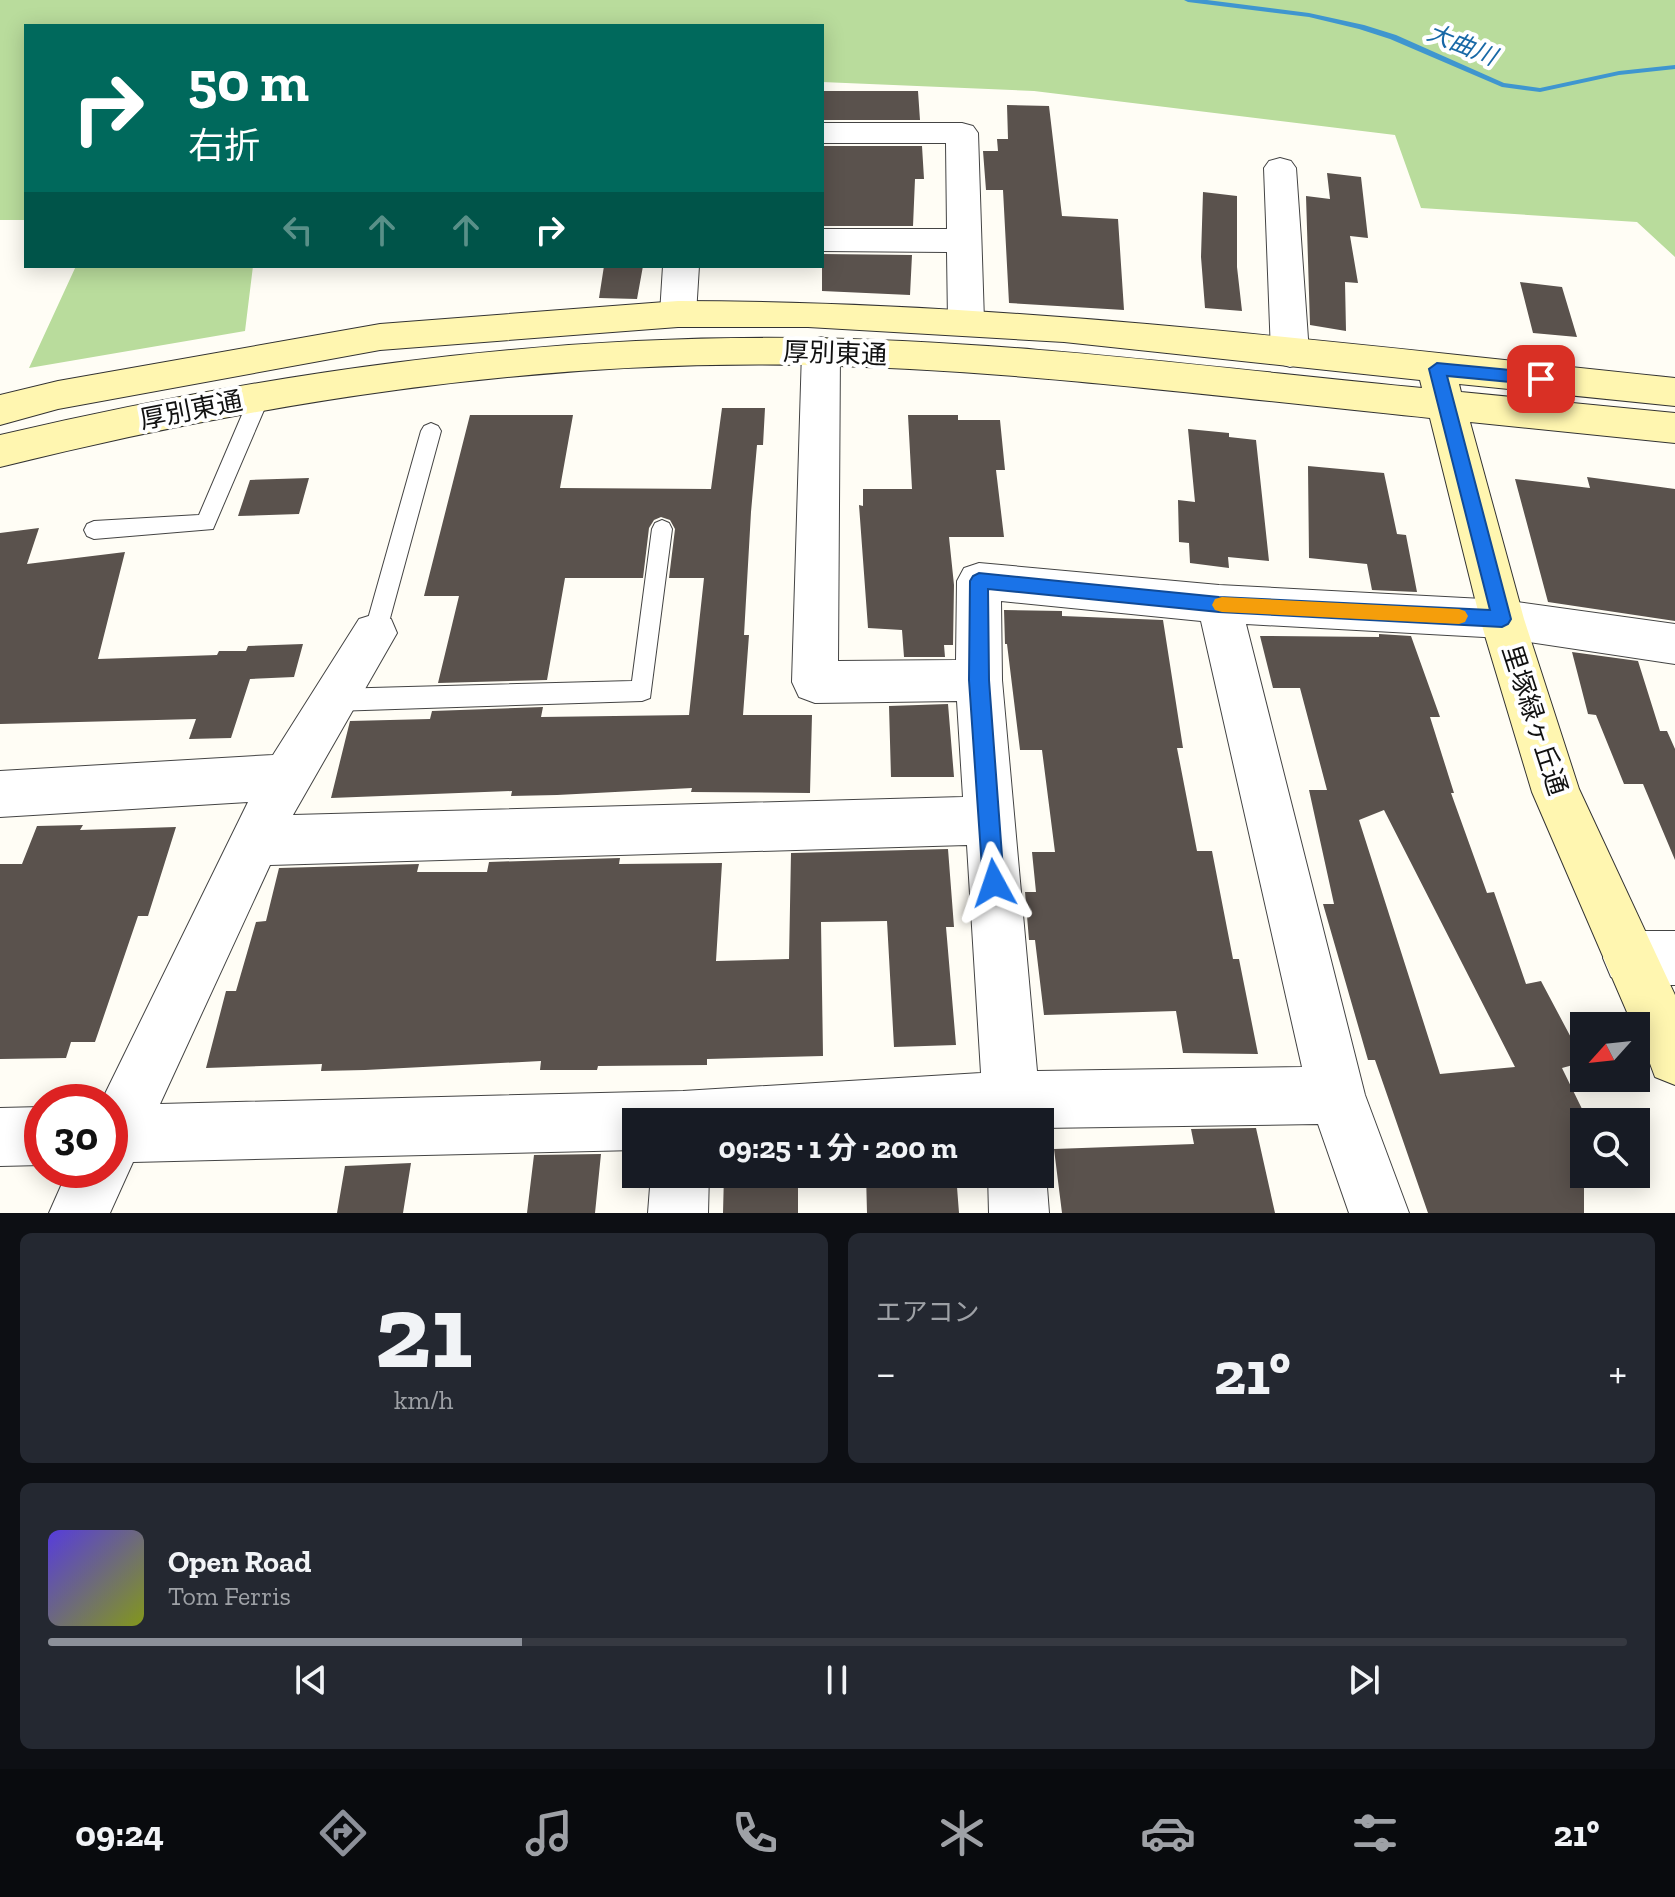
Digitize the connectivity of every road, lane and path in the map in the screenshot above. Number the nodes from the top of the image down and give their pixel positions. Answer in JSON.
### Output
{"nodes":[{"id":1,"x":824,"y":133,"type":"edge"},
{"id":2,"x":1280,"y":168,"type":"dead end"},
{"id":3,"x":824,"y":240,"type":"edge"},
{"id":4,"x":964,"y":241,"type":"junction"},
{"id":5,"x":681,"y":268,"type":"edge"},
{"id":6,"x":678,"y":314,"type":"junction"},
{"id":7,"x":966,"y":321,"type":"junction"},
{"id":8,"x":380,"y":337,"type":"junction"},
{"id":9,"x":821,"y":351,"type":"junction"},
{"id":10,"x":1290,"y":353,"type":"junction"},
{"id":11,"x":379,"y":376,"type":"junction"},
{"id":12,"x":1441,"y":387,"type":"junction"},
{"id":13,"x":1675,"y":392,"type":"edge"},
{"id":14,"x":260,"y":396,"type":"junction"},
{"id":15,"x":0,"y":410,"type":"edge"},
{"id":16,"x":1675,"y":428,"type":"edge"},
{"id":17,"x":431,"y":431,"type":"dead end"},
{"id":18,"x":0,"y":451,"type":"edge"},
{"id":19,"x":662,"y":529,"type":"dead end"},
{"id":20,"x":94,"y":530,"type":"dead end"},
{"id":21,"x":1219,"y":604,"type":"junction"},
{"id":22,"x":1502,"y":619,"type":"junction"},
{"id":23,"x":375,"y":633,"type":"joint"},
{"id":24,"x":1675,"y":644,"type":"edge"},
{"id":25,"x":979,"y":680,"type":"junction"},
{"id":26,"x":334,"y":700,"type":"junction"},
{"id":27,"x":286,"y":777,"type":"junction"},
{"id":28,"x":0,"y":794,"type":"edge"},
{"id":29,"x":988,"y":820,"type":"junction"},
{"id":30,"x":256,"y":841,"type":"junction"},
{"id":31,"x":1652,"y":958,"type":"edge"},
{"id":32,"x":1675,"y":1057,"type":"edge"},
{"id":33,"x":1337,"y":1095,"type":"junction"},
{"id":34,"x":128,"y":1107,"type":"edge"},
{"id":35,"x":1012,"y":1108,"type":"edge"},
{"id":36,"x":1054,"y":1109,"type":"edge"},
{"id":37,"x":24,"y":1136,"type":"edge"},
{"id":38,"x":0,"y":1137,"type":"edge"},
{"id":39,"x":622,"y":1140,"type":"edge"},
{"id":40,"x":128,"y":1146,"type":"edge"},
{"id":41,"x":90,"y":1188,"type":"edge"},
{"id":42,"x":679,"y":1188,"type":"edge"},
{"id":43,"x":1018,"y":1188,"type":"edge"},
{"id":44,"x":79,"y":1213,"type":"edge"},
{"id":45,"x":678,"y":1213,"type":"edge"},
{"id":46,"x":1019,"y":1213,"type":"edge"},
{"id":47,"x":1379,"y":1213,"type":"edge"}],
"edges":[{"from":1,"to":4,"type":"street"},
{"from":2,"to":10,"type":"street"},
{"from":3,"to":4,"type":"street"},
{"from":4,"to":7,"type":"street"},
{"from":5,"to":6,"type":"street"},
{"from":6,"to":7,"type":"street","name":"厚別東通"},
{"from":6,"to":8,"type":"street","name":"厚別東通"},
{"from":7,"to":10,"type":"street","name":"厚別東通"},
{"from":8,"to":11,"type":"street"},
{"from":8,"to":15,"type":"street","name":"厚別東通"},
{"from":9,"to":11,"type":"street","name":"厚別東通"},
{"from":9,"to":12,"type":"street","name":"厚別東通"},
{"from":9,"to":25,"type":"street"},
{"from":10,"to":12,"type":"street","name":"厚別東通"},
{"from":11,"to":14,"type":"street","name":"厚別東通"},
{"from":12,"to":13,"type":"street","name":"厚別東通"},
{"from":12,"to":16,"type":"street","name":"厚別東通"},
{"from":12,"to":22,"type":"street","name":"里塚緑ヶ丘通"},
{"from":14,"to":18,"type":"street","name":"厚別東通"},
{"from":14,"to":20,"type":"lane"},
{"from":17,"to":23,"type":"lane"},
{"from":19,"to":26,"type":"lane"},
{"from":21,"to":22,"type":"street"},
{"from":21,"to":25,"type":"street"},
{"from":21,"to":33,"type":"street"},
{"from":22,"to":24,"type":"street"},
{"from":22,"to":31,"type":"street","name":"里塚緑ヶ丘通"},
{"from":23,"to":26,"type":"street"},
{"from":25,"to":29,"type":"street"},
{"from":26,"to":27,"type":"street"},
{"from":27,"to":28,"type":"street"},
{"from":27,"to":30,"type":"street"},
{"from":29,"to":30,"type":"street"},
{"from":29,"to":35,"type":"street"},
{"from":30,"to":34,"type":"street"},
{"from":31,"to":32,"type":"street","name":"里塚緑ヶ丘通"},
{"from":33,"to":36,"type":"street"},
{"from":33,"to":47,"type":"street"},
{"from":37,"to":38,"type":"street"},
{"from":39,"to":40,"type":"street"},
{"from":41,"to":44,"type":"street"},
{"from":42,"to":45,"type":"street"},
{"from":43,"to":46,"type":"street"}]}
